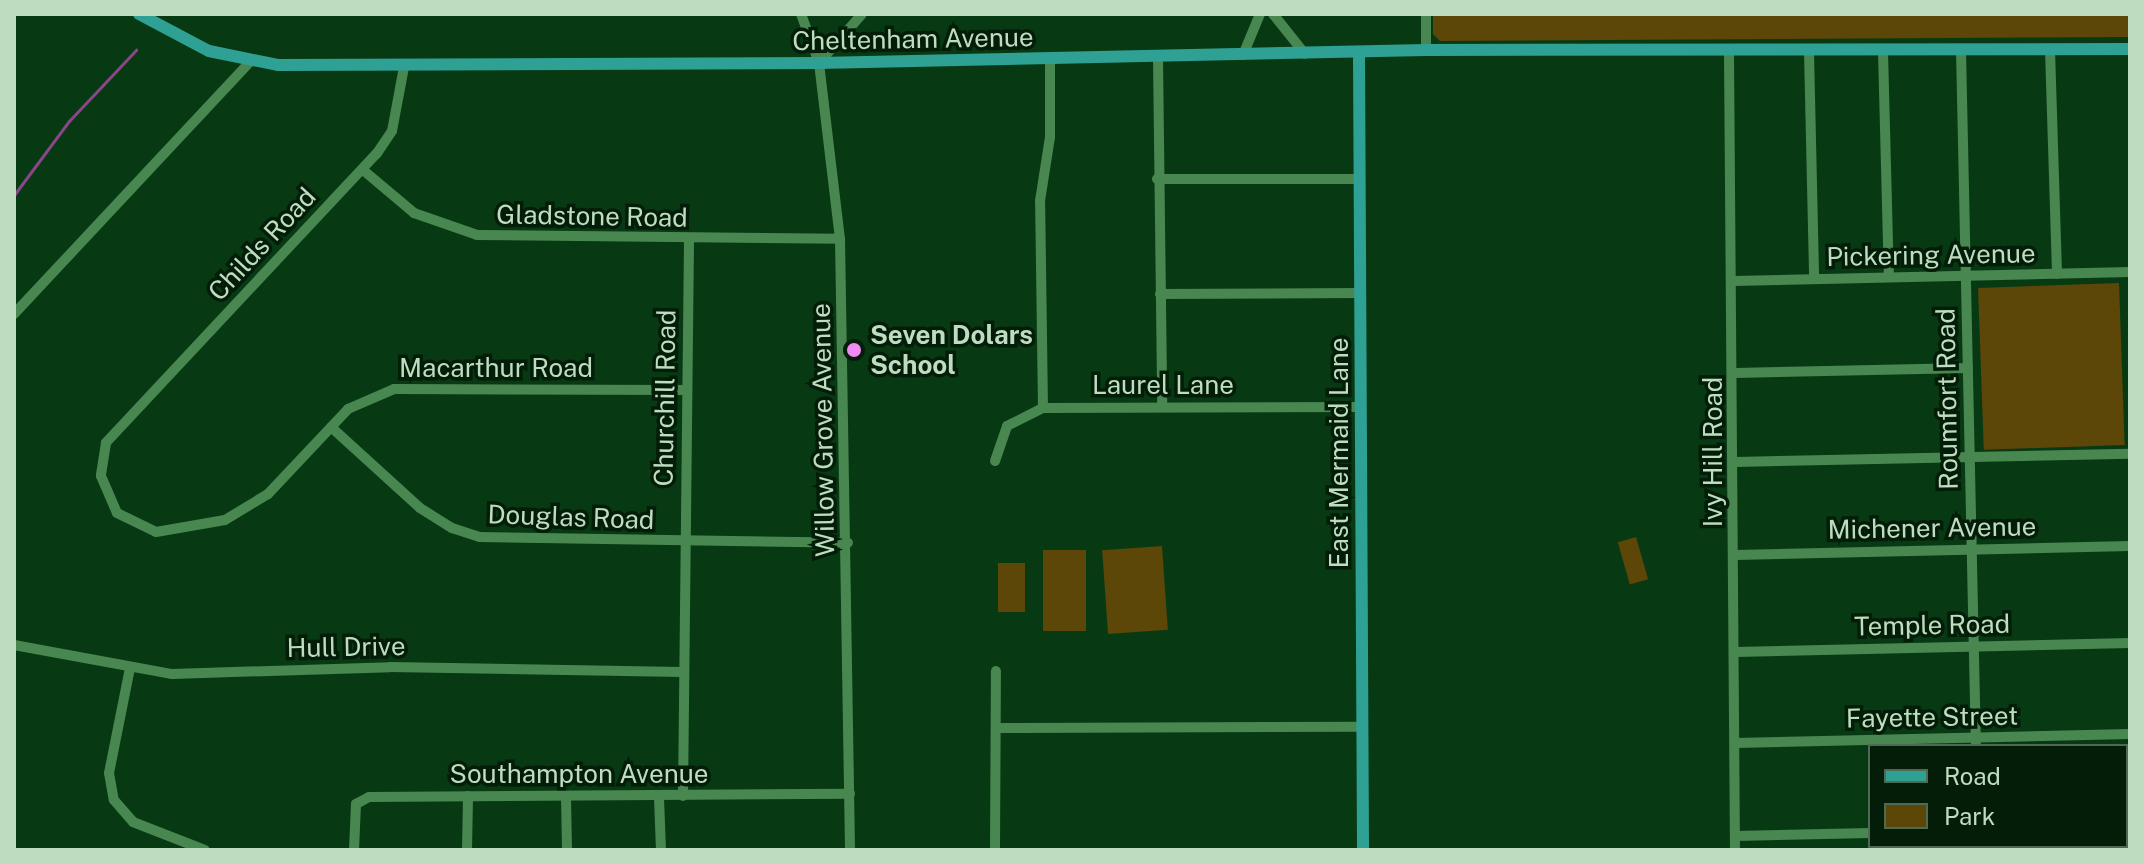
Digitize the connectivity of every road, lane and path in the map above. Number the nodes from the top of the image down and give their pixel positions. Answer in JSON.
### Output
{"nodes":[{"id":1,"x":139,"y":14,"type":"edge"},
{"id":2,"x":801,"y":14,"type":"edge"},
{"id":3,"x":862,"y":14,"type":"edge"},
{"id":4,"x":1260,"y":14,"type":"edge"},
{"id":5,"x":1273,"y":14,"type":"edge"},
{"id":6,"x":1426,"y":14,"type":"edge"},
{"id":7,"x":159,"y":19,"type":"edge"},
{"id":8,"x":2130,"y":49,"type":"edge"},
{"id":9,"x":1426,"y":50,"type":"junction"},
{"id":10,"x":1961,"y":50,"type":"junction"},
{"id":11,"x":2050,"y":50,"type":"junction"},
{"id":12,"x":1809,"y":52,"type":"junction"},
{"id":13,"x":1883,"y":52,"type":"junction"},
{"id":14,"x":1729,"y":53,"type":"junction"},
{"id":15,"x":1305,"y":54,"type":"junction"},
{"id":16,"x":1243,"y":55,"type":"junction"},
{"id":17,"x":1359,"y":55,"type":"junction"},
{"id":18,"x":1158,"y":57,"type":"junction"},
{"id":19,"x":1050,"y":58,"type":"junction"},
{"id":20,"x":250,"y":62,"type":"junction"},
{"id":21,"x":819,"y":63,"type":"junction"},
{"id":22,"x":404,"y":67,"type":"junction"},
{"id":23,"x":363,"y":170,"type":"junction"},
{"id":24,"x":1157,"y":179,"type":"junction"},
{"id":25,"x":1359,"y":179,"type":"junction"},
{"id":26,"x":840,"y":239,"type":"junction"},
{"id":27,"x":689,"y":240,"type":"junction"},
{"id":28,"x":2130,"y":272,"type":"edge"},
{"id":29,"x":2057,"y":274,"type":"junction"},
{"id":30,"x":1967,"y":276,"type":"junction"},
{"id":31,"x":1889,"y":277,"type":"junction"},
{"id":32,"x":1814,"y":279,"type":"junction"},
{"id":33,"x":1733,"y":281,"type":"junction"},
{"id":34,"x":1360,"y":293,"type":"junction"},
{"id":35,"x":1160,"y":294,"type":"junction"},
{"id":36,"x":14,"y":314,"type":"edge"},
{"id":37,"x":1968,"y":368,"type":"junction"},
{"id":38,"x":1735,"y":373,"type":"junction"},
{"id":39,"x":687,"y":390,"type":"junction"},
{"id":40,"x":1162,"y":407,"type":"junction"},
{"id":41,"x":1361,"y":407,"type":"junction"},
{"id":42,"x":1043,"y":408,"type":"junction"},
{"id":43,"x":331,"y":427,"type":"junction"},
{"id":44,"x":116,"y":430,"type":"joint"},
{"id":45,"x":2130,"y":454,"type":"edge"},
{"id":46,"x":1970,"y":458,"type":"junction"},
{"id":47,"x":995,"y":461,"type":"dead end"},
{"id":48,"x":1735,"y":462,"type":"junction"},
{"id":49,"x":685,"y":542,"type":"junction"},
{"id":50,"x":848,"y":543,"type":"junction"},
{"id":51,"x":2130,"y":546,"type":"edge"},
{"id":52,"x":1972,"y":549,"type":"junction"},
{"id":53,"x":1735,"y":555,"type":"junction"},
{"id":54,"x":2130,"y":643,"type":"edge"},
{"id":55,"x":14,"y":645,"type":"edge"},
{"id":56,"x":1974,"y":646,"type":"junction"},
{"id":57,"x":1735,"y":652,"type":"junction"},
{"id":58,"x":130,"y":668,"type":"junction"},
{"id":59,"x":996,"y":671,"type":"dead end"},
{"id":60,"x":682,"y":672,"type":"junction"},
{"id":61,"x":1363,"y":727,"type":"junction"},
{"id":62,"x":997,"y":728,"type":"junction"},
{"id":63,"x":2130,"y":734,"type":"edge"},
{"id":64,"x":1976,"y":742,"type":"edge"},
{"id":65,"x":1735,"y":743,"type":"junction"},
{"id":66,"x":850,"y":794,"type":"junction"},
{"id":67,"x":468,"y":796,"type":"junction"},
{"id":68,"x":683,"y":796,"type":"junction"},
{"id":69,"x":566,"y":797,"type":"junction"},
{"id":70,"x":659,"y":798,"type":"junction"},
{"id":71,"x":1868,"y":833,"type":"edge"},
{"id":72,"x":1735,"y":836,"type":"junction"},
{"id":73,"x":205,"y":850,"type":"edge"},
{"id":74,"x":354,"y":850,"type":"edge"},
{"id":75,"x":467,"y":850,"type":"edge"},
{"id":76,"x":567,"y":850,"type":"edge"},
{"id":77,"x":661,"y":850,"type":"edge"},
{"id":78,"x":850,"y":850,"type":"edge"},
{"id":79,"x":995,"y":850,"type":"edge"},
{"id":80,"x":1363,"y":850,"type":"edge"},
{"id":81,"x":1735,"y":850,"type":"edge"}],
"edges":[{"from":1,"to":7,"type":"main road","name":"Cheltenham Avenue"},
{"from":2,"to":21,"type":"street","name":"Willow Grove Avenue"},
{"from":3,"to":21,"type":"street"},
{"from":4,"to":16,"type":"street"},
{"from":5,"to":15,"type":"street"},
{"from":6,"to":9,"type":"street"},
{"from":7,"to":20,"type":"main road","name":"Cheltenham Avenue"},
{"from":8,"to":11,"type":"main road","name":"Cheltenham Avenue"},
{"from":9,"to":14,"type":"main road","name":"Cheltenham Avenue"},
{"from":9,"to":17,"type":"main road","name":"Cheltenham Avenue"},
{"from":10,"to":11,"type":"main road","name":"Cheltenham Avenue"},
{"from":10,"to":13,"type":"main road","name":"Cheltenham Avenue"},
{"from":10,"to":30,"type":"street","name":"Roumfort Road"},
{"from":11,"to":29,"type":"street"},
{"from":12,"to":13,"type":"main road","name":"Cheltenham Avenue"},
{"from":12,"to":14,"type":"main road","name":"Cheltenham Avenue"},
{"from":12,"to":32,"type":"street"},
{"from":13,"to":31,"type":"street"},
{"from":14,"to":33,"type":"street","name":"Ivy Hill Road"},
{"from":15,"to":16,"type":"main road","name":"Cheltenham Avenue"},
{"from":15,"to":17,"type":"main road","name":"Cheltenham Avenue"},
{"from":16,"to":18,"type":"main road","name":"Cheltenham Avenue"},
{"from":17,"to":25,"type":"main road","name":"East Mermaid Lane"},
{"from":18,"to":19,"type":"main road","name":"Cheltenham Avenue"},
{"from":18,"to":24,"type":"street"},
{"from":19,"to":21,"type":"main road","name":"Cheltenham Avenue"},
{"from":19,"to":42,"type":"street"},
{"from":20,"to":22,"type":"main road","name":"Cheltenham Avenue"},
{"from":20,"to":36,"type":"street"},
{"from":21,"to":22,"type":"main road","name":"Cheltenham Avenue"},
{"from":21,"to":26,"type":"street","name":"Willow Grove Avenue"},
{"from":22,"to":23,"type":"street","name":"Childs Road"},
{"from":23,"to":27,"type":"street","name":"Gladstone Road"},
{"from":23,"to":44,"type":"street","name":"Childs Road"},
{"from":24,"to":25,"type":"street"},
{"from":24,"to":35,"type":"street"},
{"from":25,"to":34,"type":"main road","name":"East Mermaid Lane"},
{"from":26,"to":27,"type":"street","name":"Gladstone Road"},
{"from":26,"to":50,"type":"street","name":"Willow Grove Avenue"},
{"from":27,"to":39,"type":"street","name":"Churchill Road"},
{"from":28,"to":29,"type":"street","name":"Pickering Avenue"},
{"from":29,"to":30,"type":"street","name":"Pickering Avenue"},
{"from":30,"to":31,"type":"street","name":"Pickering Avenue"},
{"from":30,"to":37,"type":"street","name":"Roumfort Road"},
{"from":31,"to":32,"type":"street","name":"Pickering Avenue"},
{"from":32,"to":33,"type":"street","name":"Pickering Avenue"},
{"from":33,"to":38,"type":"street","name":"Ivy Hill Road"},
{"from":34,"to":35,"type":"street"},
{"from":34,"to":41,"type":"main road","name":"East Mermaid Lane"},
{"from":35,"to":40,"type":"street"},
{"from":37,"to":38,"type":"street"},
{"from":37,"to":46,"type":"street","name":"Roumfort Road"},
{"from":38,"to":48,"type":"street","name":"Ivy Hill Road"},
{"from":39,"to":43,"type":"street","name":"Macarthur Road"},
{"from":39,"to":49,"type":"street","name":"Churchill Road"},
{"from":40,"to":41,"type":"street","name":"Laurel Lane"},
{"from":40,"to":42,"type":"street","name":"Laurel Lane"},
{"from":41,"to":61,"type":"main road","name":"East Mermaid Lane"},
{"from":42,"to":47,"type":"street","name":"Laurel Lane"},
{"from":43,"to":44,"type":"street","name":"Macarthur Road"},
{"from":43,"to":49,"type":"street","name":"Douglas Road"},
{"from":45,"to":46,"type":"street"},
{"from":46,"to":48,"type":"street"},
{"from":46,"to":52,"type":"street","name":"Roumfort Road"},
{"from":48,"to":53,"type":"street","name":"Ivy Hill Road"},
{"from":49,"to":50,"type":"street","name":"Douglas Road"},
{"from":49,"to":60,"type":"street","name":"Churchill Road"},
{"from":50,"to":66,"type":"street","name":"Willow Grove Avenue"},
{"from":51,"to":52,"type":"street","name":"Michener Avenue"},
{"from":52,"to":53,"type":"street","name":"Michener Avenue"},
{"from":52,"to":56,"type":"street","name":"Roumfort Road"},
{"from":53,"to":57,"type":"street","name":"Ivy Hill Road"},
{"from":54,"to":56,"type":"street","name":"Temple Road"},
{"from":55,"to":58,"type":"street","name":"Hull Drive"},
{"from":56,"to":57,"type":"street","name":"Temple Road"},
{"from":56,"to":64,"type":"street","name":"Roumfort Road"},
{"from":57,"to":65,"type":"street","name":"Ivy Hill Road"},
{"from":58,"to":60,"type":"street","name":"Hull Drive"},
{"from":58,"to":73,"type":"street"},
{"from":59,"to":62,"type":"street"},
{"from":60,"to":68,"type":"street","name":"Churchill Road"},
{"from":61,"to":62,"type":"street"},
{"from":61,"to":80,"type":"main road","name":"East Mermaid Lane"},
{"from":62,"to":79,"type":"street"},
{"from":63,"to":64,"type":"street","name":"Fayette Street"},
{"from":64,"to":65,"type":"street","name":"Fayette Street"},
{"from":65,"to":72,"type":"street","name":"Ivy Hill Road"},
{"from":66,"to":68,"type":"street","name":"Southampton Avenue"},
{"from":66,"to":78,"type":"street","name":"Willow Grove Avenue"},
{"from":67,"to":69,"type":"street","name":"Southampton Avenue"},
{"from":67,"to":74,"type":"street","name":"Southampton Avenue"},
{"from":67,"to":75,"type":"street"},
{"from":68,"to":70,"type":"street","name":"Southampton Avenue"},
{"from":69,"to":70,"type":"street","name":"Southampton Avenue"},
{"from":69,"to":76,"type":"street"},
{"from":70,"to":77,"type":"street"},
{"from":71,"to":72,"type":"street"},
{"from":72,"to":81,"type":"street","name":"Ivy Hill Road"}]}
